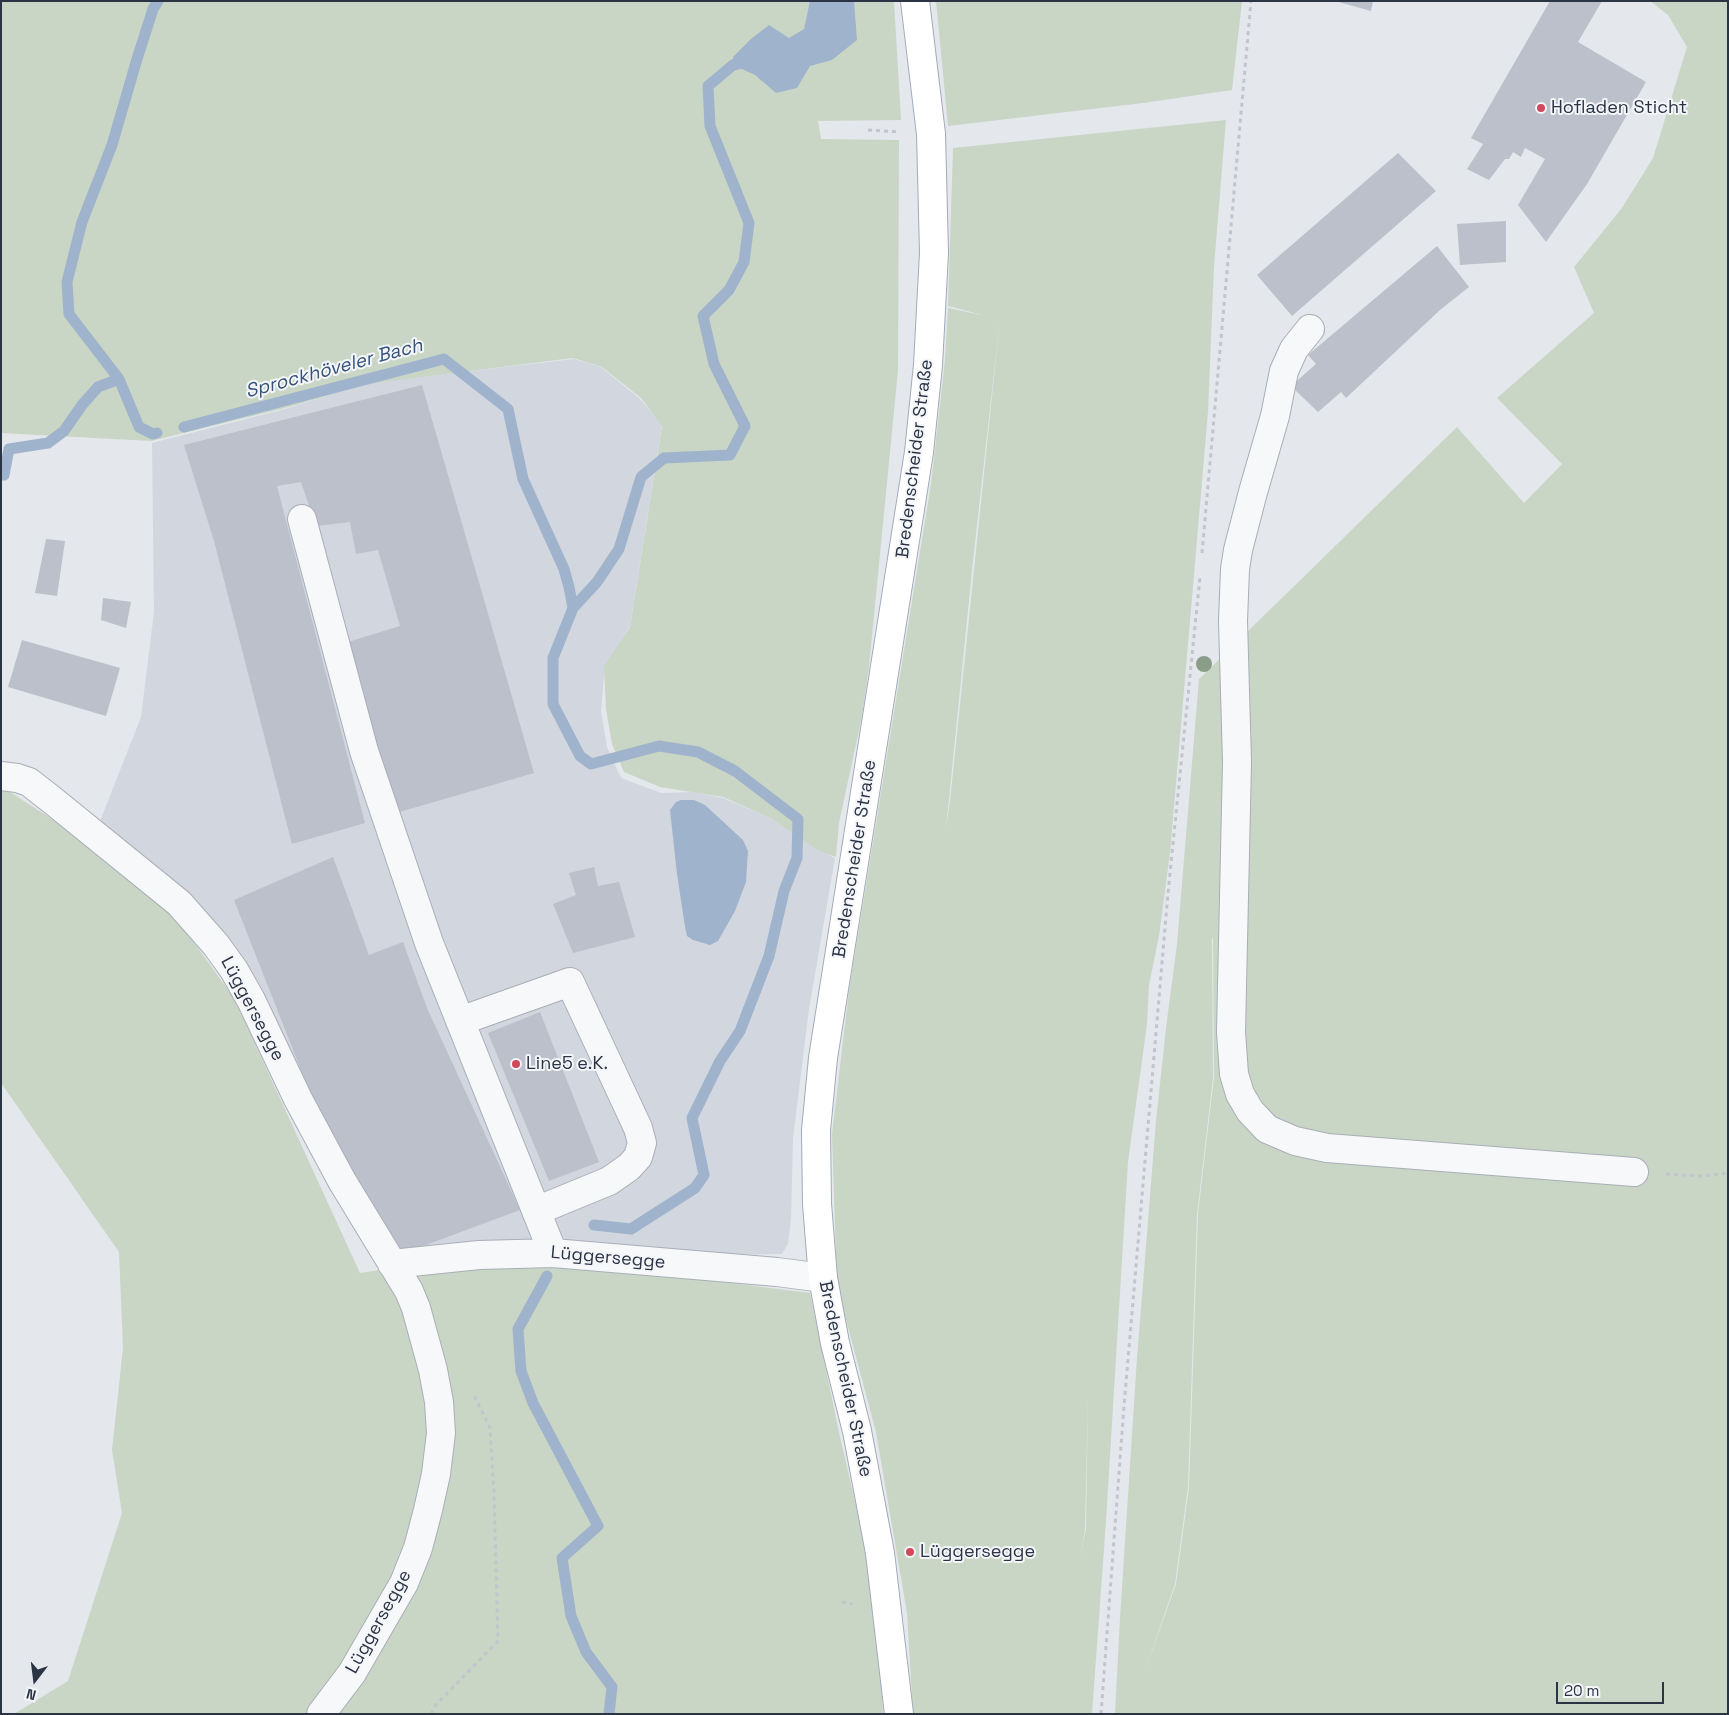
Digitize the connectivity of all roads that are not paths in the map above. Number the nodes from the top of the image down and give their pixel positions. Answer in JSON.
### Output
{"nodes":[{"id":1,"x":915,"y":1,"type":"edge"},
{"id":2,"x":1310,"y":329,"type":"dead end"},
{"id":3,"x":302,"y":519,"type":"dead end"},
{"id":4,"x":1,"y":776,"type":"edge"},
{"id":5,"x":460,"y":1021,"type":"junction"},
{"id":6,"x":1634,"y":1172,"type":"road end"},
{"id":7,"x":536,"y":1211,"type":"junction"},
{"id":8,"x":553,"y":1253,"type":"junction"},
{"id":9,"x":392,"y":1264,"type":"junction"},
{"id":10,"x":823,"y":1278,"type":"junction"},
{"id":11,"x":321,"y":1714,"type":"edge"},
{"id":12,"x":899,"y":1714,"type":"edge"}],
"edges":[{"from":1,"to":10,"type":"main road","name":"Bredenscheider Straße"},
{"from":2,"to":6,"type":"street"},
{"from":3,"to":5,"type":"street"},
{"from":4,"to":9,"type":"street","name":"Lüggersegge"},
{"from":5,"to":7,"type":"street"},
{"from":5,"to":7,"type":"street"},
{"from":7,"to":8,"type":"street"},
{"from":8,"to":9,"type":"street","name":"Lüggersegge"},
{"from":8,"to":10,"type":"street","name":"Lüggersegge"},
{"from":9,"to":11,"type":"street","name":"Lüggersegge"},
{"from":10,"to":12,"type":"main road","name":"Bredenscheider Straße"}]}
